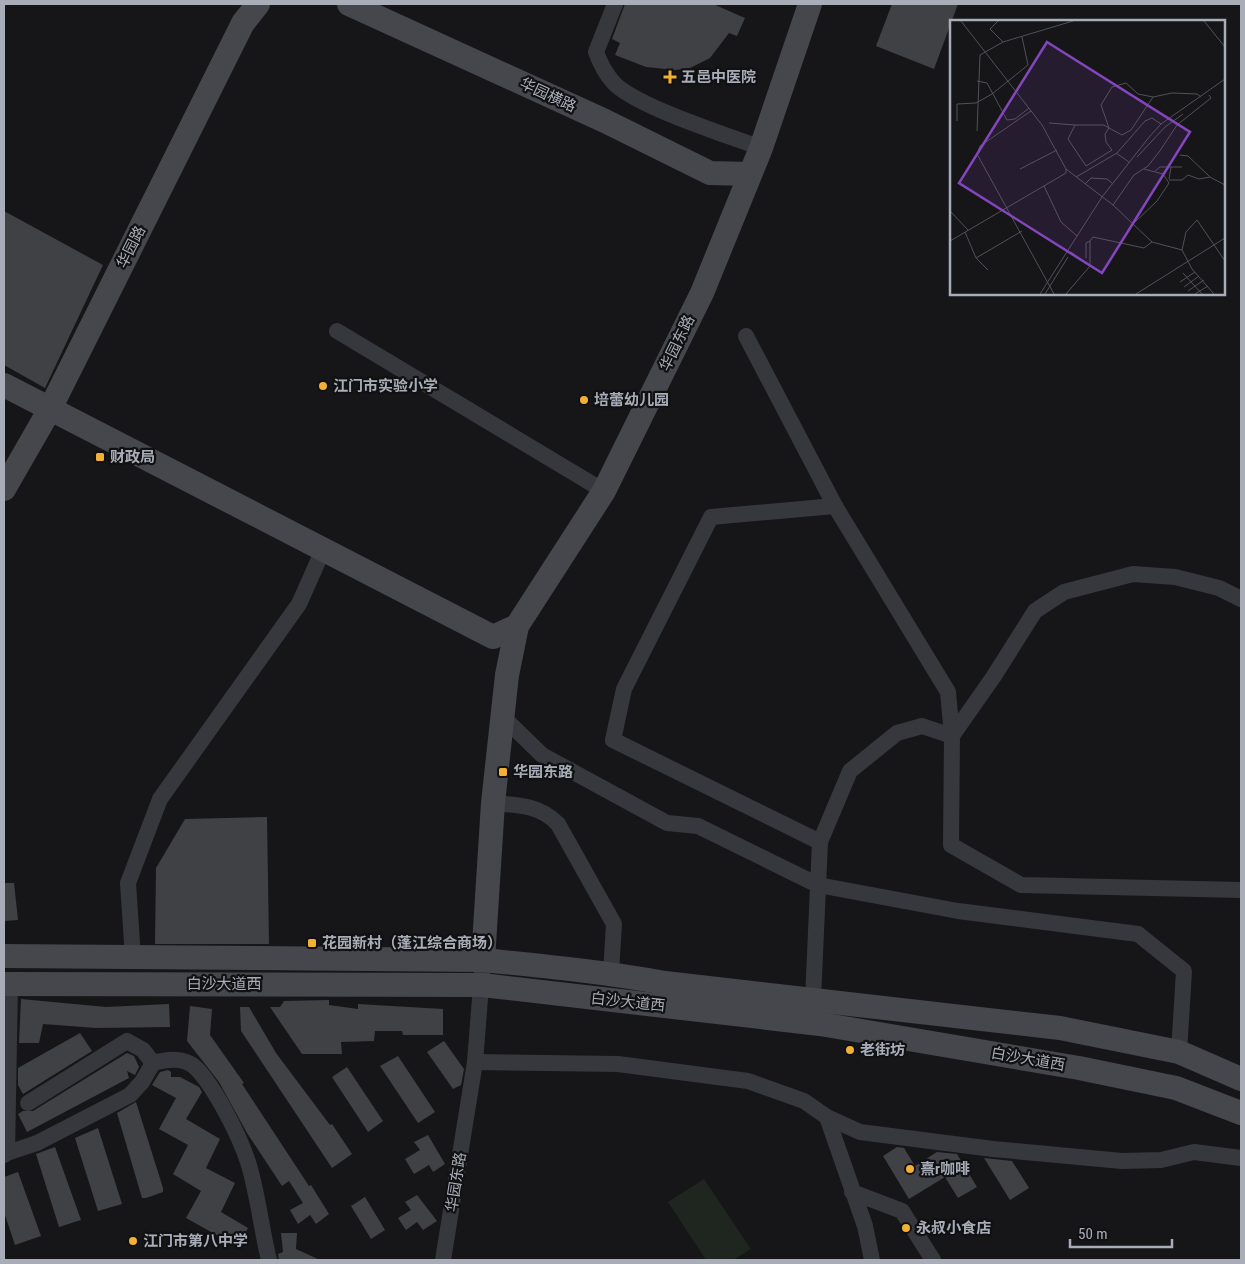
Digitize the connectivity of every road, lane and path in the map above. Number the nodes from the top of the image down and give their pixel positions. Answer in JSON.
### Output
{"nodes":[{"id":1,"x":258,"y":4,"type":"edge"},
{"id":2,"x":349,"y":4,"type":"edge"},
{"id":3,"x":615,"y":4,"type":"edge"},
{"id":4,"x":810,"y":4,"type":"edge"},
{"id":5,"x":761,"y":148,"type":"junction"},
{"id":6,"x":749,"y":174,"type":"junction"},
{"id":7,"x":337,"y":331,"type":"dead end"},
{"id":8,"x":746,"y":336,"type":"dead end"},
{"id":9,"x":4,"y":385,"type":"edge"},
{"id":10,"x":50,"y":409,"type":"junction"},
{"id":11,"x":4,"y":489,"type":"edge"},
{"id":12,"x":604,"y":491,"type":"junction"},
{"id":13,"x":835,"y":506,"type":"junction"},
{"id":14,"x":323,"y":550,"type":"junction"},
{"id":15,"x":1241,"y":599,"type":"edge"},
{"id":16,"x":517,"y":626,"type":"junction"},
{"id":17,"x":503,"y":717,"type":"junction"},
{"id":18,"x":952,"y":736,"type":"junction"},
{"id":19,"x":493,"y":803,"type":"junction"},
{"id":20,"x":820,"y":842,"type":"junction"},
{"id":21,"x":818,"y":885,"type":"junction"},
{"id":22,"x":1241,"y":890,"type":"edge"},
{"id":23,"x":4,"y":956,"type":"edge"},
{"id":24,"x":133,"y":958,"type":"junction"},
{"id":25,"x":483,"y":960,"type":"junction"},
{"id":26,"x":611,"y":973,"type":"junction"},
{"id":27,"x":7,"y":984,"type":"edge"},
{"id":28,"x":482,"y":985,"type":"junction"},
{"id":29,"x":813,"y":999,"type":"junction"},
{"id":30,"x":1179,"y":1052,"type":"junction"},
{"id":31,"x":475,"y":1062,"type":"junction"},
{"id":32,"x":153,"y":1063,"type":"junction"},
{"id":33,"x":1241,"y":1079,"type":"edge"},
{"id":34,"x":28,"y":1103,"type":"dead end"},
{"id":35,"x":1241,"y":1113,"type":"edge"},
{"id":36,"x":827,"y":1117,"type":"junction"},
{"id":37,"x":5,"y":1154,"type":"edge"},
{"id":38,"x":1241,"y":1158,"type":"edge"},
{"id":39,"x":852,"y":1192,"type":"junction"},
{"id":40,"x":270,"y":1260,"type":"edge"},
{"id":41,"x":443,"y":1260,"type":"edge"},
{"id":42,"x":872,"y":1260,"type":"edge"},
{"id":43,"x":933,"y":1260,"type":"edge"}],
"edges":[{"from":1,"to":10,"type":"street","name":"华园路"},
{"from":2,"to":6,"type":"street","name":"华园横路"},
{"from":3,"to":5,"type":"street"},
{"from":4,"to":5,"type":"street","name":"华园东路"},
{"from":5,"to":6,"type":"street","name":"华园东路"},
{"from":6,"to":12,"type":"street","name":"华园东路"},
{"from":7,"to":12,"type":"street"},
{"from":8,"to":13,"type":"street"},
{"from":9,"to":10,"type":"street"},
{"from":10,"to":11,"type":"street","name":"华园路"},
{"from":10,"to":14,"type":"street"},
{"from":12,"to":16,"type":"street","name":"华园东路"},
{"from":13,"to":18,"type":"street"},
{"from":13,"to":20,"type":"street"},
{"from":14,"to":16,"type":"street"},
{"from":14,"to":24,"type":"street"},
{"from":15,"to":18,"type":"street"},
{"from":16,"to":17,"type":"street","name":"华园东路"},
{"from":17,"to":19,"type":"street","name":"华园东路"},
{"from":17,"to":21,"type":"street"},
{"from":18,"to":20,"type":"street"},
{"from":18,"to":22,"type":"street"},
{"from":19,"to":25,"type":"street","name":"华园东路"},
{"from":19,"to":26,"type":"street"},
{"from":20,"to":21,"type":"street"},
{"from":21,"to":29,"type":"street"},
{"from":21,"to":30,"type":"street"},
{"from":23,"to":24,"type":"street","name":"白沙大道西"},
{"from":24,"to":25,"type":"street","name":"白沙大道西"},
{"from":25,"to":26,"type":"street","name":"白沙大道西"},
{"from":25,"to":28,"type":"street","name":"华园东路"},
{"from":26,"to":29,"type":"street","name":"白沙大道西"},
{"from":27,"to":28,"type":"street","name":"白沙大道西"},
{"from":27,"to":37,"type":"street"},
{"from":28,"to":31,"type":"street","name":"华园东路"},
{"from":28,"to":35,"type":"street","name":"白沙大道西"},
{"from":29,"to":30,"type":"street","name":"白沙大道西"},
{"from":30,"to":33,"type":"street","name":"白沙大道西"},
{"from":31,"to":36,"type":"street"},
{"from":31,"to":41,"type":"street","name":"华园东路"},
{"from":32,"to":34,"type":"street"},
{"from":32,"to":37,"type":"street"},
{"from":32,"to":40,"type":"street"},
{"from":36,"to":38,"type":"street"},
{"from":36,"to":39,"type":"street"},
{"from":39,"to":42,"type":"street"},
{"from":39,"to":43,"type":"street"}]}
